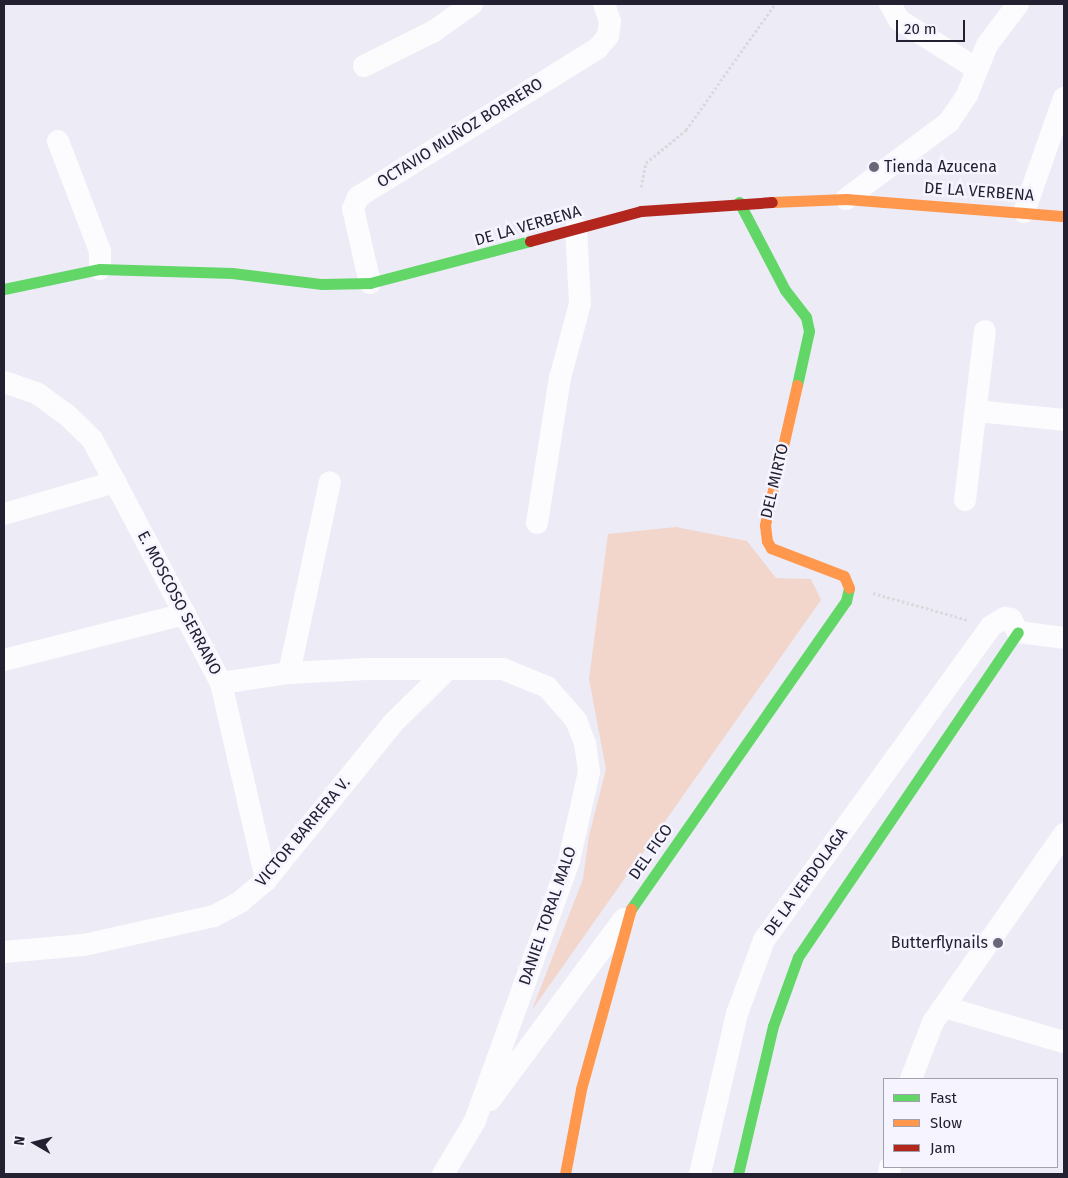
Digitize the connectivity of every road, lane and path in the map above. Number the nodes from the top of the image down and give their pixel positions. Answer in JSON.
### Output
{"nodes":[{"id":1,"x":472,"y":4,"type":"edge"},
{"id":2,"x":604,"y":4,"type":"edge"},
{"id":3,"x":775,"y":4,"type":"edge"},
{"id":4,"x":890,"y":4,"type":"edge"},
{"id":5,"x":1018,"y":4,"type":"edge"},
{"id":6,"x":364,"y":66,"type":"dead end"},
{"id":7,"x":977,"y":69,"type":"junction"},
{"id":8,"x":1064,"y":98,"type":"edge"},
{"id":9,"x":58,"y":141,"type":"dead end"},
{"id":10,"x":846,"y":199,"type":"junction"},
{"id":11,"x":739,"y":202,"type":"junction"},
{"id":12,"x":641,"y":210,"type":"junction"},
{"id":13,"x":1024,"y":212,"type":"junction"},
{"id":14,"x":1064,"y":216,"type":"edge"},
{"id":15,"x":576,"y":228,"type":"junction"},
{"id":16,"x":100,"y":269,"type":"junction"},
{"id":17,"x":370,"y":283,"type":"junction"},
{"id":18,"x":4,"y":289,"type":"edge"},
{"id":19,"x":985,"y":331,"type":"dead end"},
{"id":20,"x":4,"y":382,"type":"edge"},
{"id":21,"x":976,"y":411,"type":"junction"},
{"id":22,"x":1064,"y":420,"type":"edge"},
{"id":23,"x":115,"y":482,"type":"junction"},
{"id":24,"x":330,"y":482,"type":"dead end"},
{"id":25,"x":965,"y":500,"type":"dead end"},
{"id":26,"x":4,"y":514,"type":"edge"},
{"id":27,"x":537,"y":523,"type":"dead end"},
{"id":28,"x":849,"y":586,"type":"junction"},
{"id":29,"x":185,"y":614,"type":"junction"},
{"id":30,"x":991,"y":626,"type":"junction"},
{"id":31,"x":1018,"y":632,"type":"junction"},
{"id":32,"x":1064,"y":638,"type":"edge"},
{"id":33,"x":4,"y":660,"type":"edge"},
{"id":34,"x":448,"y":669,"type":"junction"},
{"id":35,"x":289,"y":673,"type":"junction"},
{"id":36,"x":221,"y":683,"type":"junction"},
{"id":37,"x":1064,"y":834,"type":"edge"},
{"id":38,"x":266,"y":880,"type":"junction"},
{"id":39,"x":628,"y":914,"type":"junction"},
{"id":40,"x":4,"y":952,"type":"edge"},
{"id":41,"x":944,"y":1006,"type":"junction"},
{"id":42,"x":1064,"y":1042,"type":"edge"},
{"id":43,"x":911,"y":1078,"type":"edge"},
{"id":44,"x":475,"y":1121,"type":"junction"},
{"id":45,"x":443,"y":1174,"type":"edge"},
{"id":46,"x":565,"y":1174,"type":"edge"},
{"id":47,"x":700,"y":1174,"type":"edge"},
{"id":48,"x":738,"y":1174,"type":"edge"}],
"edges":[{"from":1,"to":6,"type":"street"},
{"from":2,"to":17,"type":"street","name":"OCTAVIO MUÑOZ BORRERO"},
{"from":3,"to":12,"type":"path"},
{"from":4,"to":7,"type":"street"},
{"from":5,"to":7,"type":"street"},
{"from":7,"to":10,"type":"street"},
{"from":8,"to":13,"type":"street"},
{"from":9,"to":16,"type":"street"},
{"from":10,"to":11,"type":"street","name":"DE LA VERBENA"},
{"from":10,"to":13,"type":"street","name":"DE LA VERBENA"},
{"from":11,"to":12,"type":"street","name":"DE LA VERBENA"},
{"from":11,"to":28,"type":"street","name":"DEL MIRTO"},
{"from":12,"to":15,"type":"street","name":"DE LA VERBENA"},
{"from":13,"to":14,"type":"street","name":"DE LA VERBENA"},
{"from":15,"to":17,"type":"street","name":"DE LA VERBENA"},
{"from":15,"to":27,"type":"street"},
{"from":16,"to":17,"type":"street","name":"DE LA VERBENA"},
{"from":16,"to":18,"type":"street","name":"DE LA VERBENA"},
{"from":19,"to":21,"type":"street"},
{"from":20,"to":23,"type":"street","name":"E. MOSCOSO SERRANO"},
{"from":21,"to":22,"type":"street"},
{"from":21,"to":25,"type":"street"},
{"from":23,"to":26,"type":"street"},
{"from":23,"to":29,"type":"street","name":"E. MOSCOSO SERRANO"},
{"from":24,"to":35,"type":"street"},
{"from":28,"to":30,"type":"path"},
{"from":28,"to":39,"type":"street","name":"DEL FICO"},
{"from":29,"to":33,"type":"street"},
{"from":29,"to":36,"type":"street","name":"E. MOSCOSO SERRANO"},
{"from":30,"to":31,"type":"street"},
{"from":30,"to":47,"type":"street","name":"DE LA VERDOLAGA"},
{"from":31,"to":32,"type":"street"},
{"from":31,"to":48,"type":"street","name":"DE LA VERDOLAGA"},
{"from":34,"to":35,"type":"street","name":"DANIEL TORAL MALO"},
{"from":34,"to":38,"type":"street","name":"VICTOR BARRERA V."},
{"from":34,"to":44,"type":"street","name":"DANIEL TORAL MALO"},
{"from":35,"to":36,"type":"street","name":"DANIEL TORAL MALO"},
{"from":36,"to":38,"type":"street","name":"E. MOSCOSO SERRANO"},
{"from":37,"to":41,"type":"street"},
{"from":38,"to":40,"type":"street","name":"VICTOR BARRERA V."},
{"from":39,"to":44,"type":"street"},
{"from":39,"to":46,"type":"street","name":"DEL FICO"},
{"from":41,"to":42,"type":"street"},
{"from":41,"to":43,"type":"street"},
{"from":44,"to":45,"type":"street","name":"DANIEL TORAL MALO"}]}
